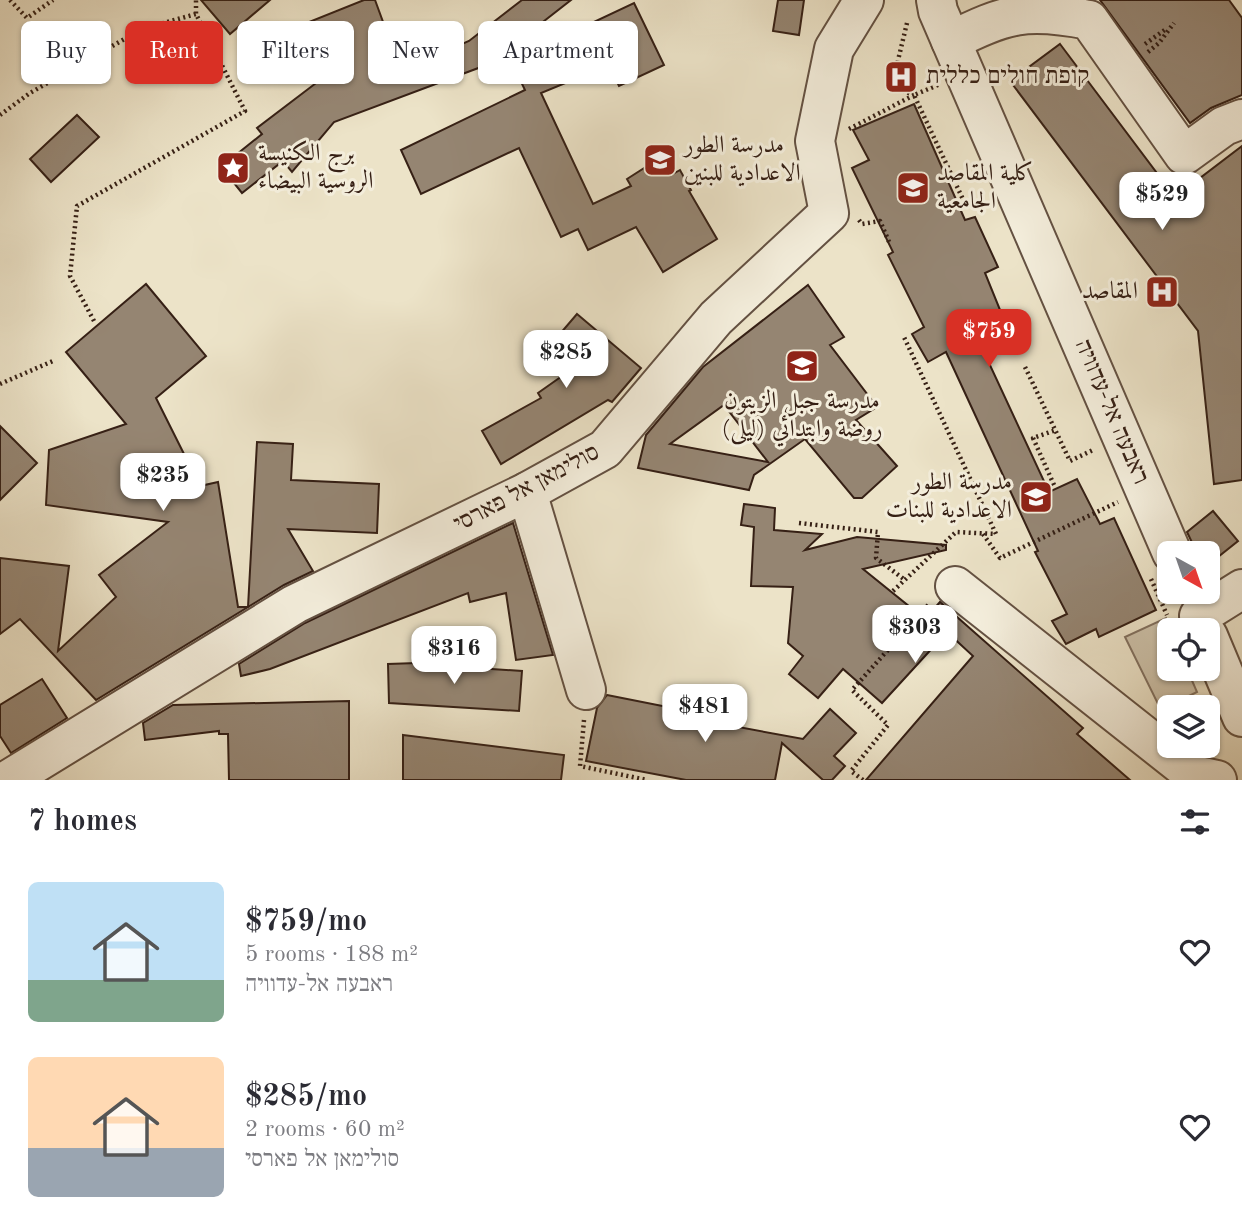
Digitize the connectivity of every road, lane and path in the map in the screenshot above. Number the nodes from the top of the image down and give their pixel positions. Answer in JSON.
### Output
{"nodes":[{"id":1,"x":10,"y":0,"type":"edge"},
{"id":2,"x":53,"y":0,"type":"edge"},
{"id":3,"x":196,"y":0,"type":"edge"},
{"id":4,"x":864,"y":0,"type":"edge"},
{"id":5,"x":922,"y":12,"type":"edge"},
{"id":6,"x":195,"y":14,"type":"junction"},
{"id":7,"x":957,"y":57,"type":"junction"},
{"id":8,"x":914,"y":95,"type":"junction"},
{"id":9,"x":0,"y":115,"type":"edge"},
{"id":10,"x":1242,"y":119,"type":"edge"},
{"id":11,"x":837,"y":135,"type":"dead end"},
{"id":12,"x":968,"y":210,"type":"dead end"},
{"id":13,"x":857,"y":214,"type":"dead end"},
{"id":14,"x":890,"y":244,"type":"dead end"},
{"id":15,"x":94,"y":321,"type":"dead end"},
{"id":16,"x":903,"y":335,"type":"dead end"},
{"id":17,"x":53,"y":360,"type":"dead end"},
{"id":18,"x":1025,"y":367,"type":"dead end"},
{"id":19,"x":0,"y":384,"type":"edge"},
{"id":20,"x":1056,"y":430,"type":"junction"},
{"id":21,"x":1098,"y":459,"type":"dead end"},
{"id":22,"x":1054,"y":485,"type":"dead end"},
{"id":23,"x":1113,"y":491,"type":"dead end"},
{"id":24,"x":527,"y":492,"type":"junction"},
{"id":25,"x":799,"y":523,"type":"dead end"},
{"id":26,"x":983,"y":534,"type":"junction"},
{"id":27,"x":1167,"y":541,"type":"edge"},
{"id":28,"x":905,"y":580,"type":"junction"},
{"id":29,"x":955,"y":586,"type":"joint"},
{"id":30,"x":1242,"y":589,"type":"edge"},
{"id":31,"x":893,"y":591,"type":"dead end"},
{"id":32,"x":1200,"y":618,"type":"edge"},
{"id":33,"x":1220,"y":665,"type":"edge"},
{"id":34,"x":586,"y":690,"type":"joint"},
{"id":35,"x":1242,"y":717,"type":"edge"},
{"id":36,"x":8,"y":780,"type":"edge"},
{"id":37,"x":647,"y":780,"type":"edge"},
{"id":38,"x":863,"y":780,"type":"edge"},
{"id":39,"x":1217,"y":780,"type":"edge"}],
"edges":[{"from":1,"to":2,"type":"path"},
{"from":3,"to":6,"type":"path"},
{"from":4,"to":24,"type":"street","name":"סולימאן אל פארסי"},
{"from":5,"to":7,"type":"street","name":"ראבעה אל-עדוויה"},
{"from":5,"to":8,"type":"path"},
{"from":6,"to":9,"type":"path"},
{"from":6,"to":15,"type":"path"},
{"from":7,"to":8,"type":"path"},
{"from":7,"to":10,"type":"street"},
{"from":7,"to":27,"type":"street","name":"ראבעה אל-עדוויה"},
{"from":8,"to":11,"type":"path"},
{"from":8,"to":12,"type":"path"},
{"from":13,"to":14,"type":"path"},
{"from":16,"to":26,"type":"path"},
{"from":17,"to":19,"type":"path"},
{"from":18,"to":20,"type":"path"},
{"from":20,"to":21,"type":"path"},
{"from":20,"to":22,"type":"path"},
{"from":23,"to":26,"type":"path"},
{"from":24,"to":34,"type":"street"},
{"from":24,"to":36,"type":"street","name":"סולימאן אל פארסי"},
{"from":25,"to":28,"type":"path"},
{"from":26,"to":28,"type":"path"},
{"from":28,"to":31,"type":"path"},
{"from":29,"to":38,"type":"path"},
{"from":29,"to":39,"type":"street"},
{"from":30,"to":32,"type":"street"},
{"from":33,"to":35,"type":"street"},
{"from":34,"to":37,"type":"path"}]}
